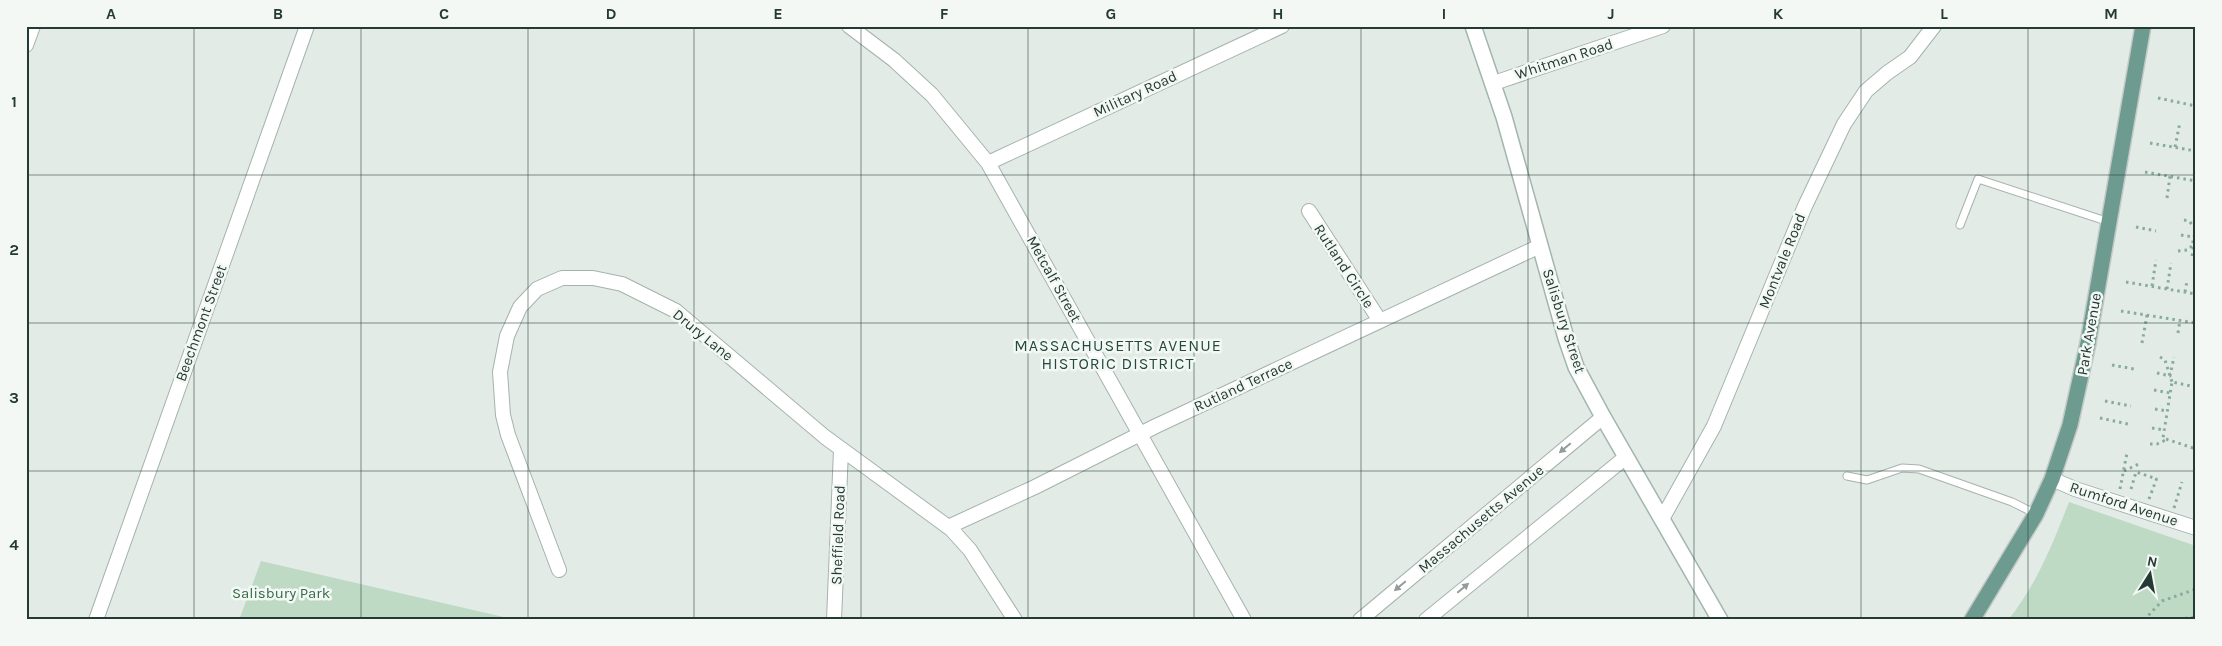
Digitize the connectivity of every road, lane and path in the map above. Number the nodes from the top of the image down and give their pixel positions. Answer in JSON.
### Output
{"nodes":[{"id":1,"x":33,"y":26,"type":"edge"},
{"id":2,"x":307,"y":26,"type":"edge"},
{"id":3,"x":849,"y":26,"type":"edge"},
{"id":4,"x":1282,"y":26,"type":"edge"},
{"id":5,"x":1473,"y":26,"type":"edge"},
{"id":6,"x":1663,"y":26,"type":"edge"},
{"id":7,"x":1934,"y":26,"type":"edge"},
{"id":8,"x":2143,"y":26,"type":"edge"},
{"id":9,"x":26,"y":45,"type":"edge"},
{"id":10,"x":1494,"y":83,"type":"junction"},
{"id":11,"x":2158,"y":98,"type":"dead end"},
{"id":12,"x":2196,"y":106,"type":"edge"},
{"id":13,"x":2180,"y":122,"type":"dead end"},
{"id":14,"x":2150,"y":143,"type":"dead end"},
{"id":15,"x":2175,"y":147,"type":"junction"},
{"id":16,"x":2196,"y":151,"type":"edge"},
{"id":17,"x":988,"y":162,"type":"junction"},
{"id":18,"x":2145,"y":172,"type":"dead end"},
{"id":19,"x":2170,"y":176,"type":"junction"},
{"id":20,"x":2196,"y":181,"type":"edge"},
{"id":21,"x":2167,"y":198,"type":"dead end"},
{"id":22,"x":1309,"y":211,"type":"dead end"},
{"id":23,"x":2184,"y":220,"type":"dead end"},
{"id":24,"x":2109,"y":222,"type":"junction"},
{"id":25,"x":1960,"y":225,"type":"dead end"},
{"id":26,"x":2136,"y":228,"type":"dead end"},
{"id":27,"x":2195,"y":228,"type":"edge"},
{"id":28,"x":2156,"y":231,"type":"dead end"},
{"id":29,"x":2181,"y":236,"type":"dead end"},
{"id":30,"x":2193,"y":237,"type":"junction"},
{"id":31,"x":1540,"y":246,"type":"junction"},
{"id":32,"x":2194,"y":246,"type":"edge"},
{"id":33,"x":2178,"y":251,"type":"dead end"},
{"id":34,"x":2192,"y":256,"type":"dead end"},
{"id":35,"x":2156,"y":260,"type":"dead end"},
{"id":36,"x":2171,"y":263,"type":"dead end"},
{"id":37,"x":2187,"y":281,"type":"dead end"},
{"id":38,"x":2126,"y":282,"type":"dead end"},
{"id":39,"x":2152,"y":286,"type":"junction"},
{"id":40,"x":2167,"y":289,"type":"junction"},
{"id":41,"x":2185,"y":292,"type":"junction"},
{"id":42,"x":2196,"y":294,"type":"edge"},
{"id":43,"x":2121,"y":311,"type":"dead end"},
{"id":44,"x":2146,"y":315,"type":"junction"},
{"id":45,"x":2180,"y":320,"type":"junction"},
{"id":46,"x":1380,"y":321,"type":"junction"},
{"id":47,"x":2196,"y":323,"type":"edge"},
{"id":48,"x":2178,"y":333,"type":"dead end"},
{"id":49,"x":2142,"y":343,"type":"dead end"},
{"id":50,"x":2160,"y":357,"type":"dead end"},
{"id":51,"x":2174,"y":357,"type":"dead end"},
{"id":52,"x":2112,"y":366,"type":"dead end"},
{"id":53,"x":2134,"y":369,"type":"dead end"},
{"id":54,"x":2157,"y":373,"type":"dead end"},
{"id":55,"x":2170,"y":376,"type":"junction"},
{"id":56,"x":2172,"y":382,"type":"junction"},
{"id":57,"x":2196,"y":386,"type":"edge"},
{"id":58,"x":2154,"y":390,"type":"dead end"},
{"id":59,"x":2170,"y":393,"type":"junction"},
{"id":60,"x":2105,"y":401,"type":"dead end"},
{"id":61,"x":2131,"y":406,"type":"dead end"},
{"id":62,"x":2155,"y":409,"type":"dead end"},
{"id":63,"x":2167,"y":411,"type":"junction"},
{"id":64,"x":1603,"y":417,"type":"junction"},
{"id":65,"x":2100,"y":418,"type":"dead end"},
{"id":66,"x":2128,"y":424,"type":"dead end"},
{"id":67,"x":2152,"y":428,"type":"dead end"},
{"id":68,"x":2164,"y":430,"type":"junction"},
{"id":69,"x":1140,"y":434,"type":"junction"},
{"id":70,"x":2168,"y":439,"type":"junction"},
{"id":71,"x":2150,"y":444,"type":"dead end"},
{"id":72,"x":2196,"y":448,"type":"edge"},
{"id":73,"x":841,"y":450,"type":"junction"},
{"id":74,"x":2128,"y":453,"type":"dead end"},
{"id":75,"x":1626,"y":457,"type":"junction"},
{"id":76,"x":2141,"y":463,"type":"dead end"},
{"id":77,"x":2123,"y":472,"type":"junction"},
{"id":78,"x":1847,"y":476,"type":"dead end"},
{"id":79,"x":2052,"y":479,"type":"junction"},
{"id":80,"x":2182,"y":482,"type":"dead end"},
{"id":81,"x":2131,"y":489,"type":"dead end"},
{"id":82,"x":2115,"y":502,"type":"junction"},
{"id":83,"x":2146,"y":512,"type":"junction"},
{"id":84,"x":2036,"y":514,"type":"junction"},
{"id":85,"x":1662,"y":519,"type":"junction"},
{"id":86,"x":2171,"y":520,"type":"junction"},
{"id":87,"x":948,"y":527,"type":"junction"},
{"id":88,"x":2196,"y":527,"type":"edge"},
{"id":89,"x":559,"y":570,"type":"dead end"},
{"id":90,"x":2196,"y":589,"type":"edge"},
{"id":91,"x":2196,"y":617,"type":"edge"},
{"id":92,"x":96,"y":620,"type":"edge"},
{"id":93,"x":834,"y":620,"type":"edge"},
{"id":94,"x":1015,"y":620,"type":"edge"},
{"id":95,"x":1244,"y":620,"type":"edge"},
{"id":96,"x":1360,"y":620,"type":"edge"},
{"id":97,"x":1426,"y":620,"type":"edge"},
{"id":98,"x":1720,"y":620,"type":"edge"},
{"id":99,"x":1972,"y":620,"type":"edge"},
{"id":100,"x":2144,"y":620,"type":"edge"},
{"id":101,"x":2172,"y":620,"type":"edge"}],
"edges":[{"from":1,"to":9,"type":"street"},
{"from":2,"to":92,"type":"street","name":"Beechmont Street"},
{"from":3,"to":17,"type":"street","name":"Metcalf Street"},
{"from":4,"to":17,"type":"street","name":"Military Road"},
{"from":5,"to":10,"type":"main road","name":"Salisbury Street"},
{"from":6,"to":10,"type":"street","name":"Whitman Road"},
{"from":7,"to":85,"type":"street","name":"Montvale Road"},
{"from":8,"to":24,"type":"main road","name":"Park Avenue"},
{"from":10,"to":31,"type":"main road","name":"Salisbury Street"},
{"from":11,"to":12,"type":"path"},
{"from":13,"to":15,"type":"path"},
{"from":14,"to":15,"type":"path"},
{"from":15,"to":16,"type":"path"},
{"from":17,"to":69,"type":"street","name":"Metcalf Street"},
{"from":18,"to":19,"type":"path"},
{"from":19,"to":20,"type":"path"},
{"from":19,"to":21,"type":"path"},
{"from":22,"to":46,"type":"street","name":"Rutland Circle"},
{"from":23,"to":27,"type":"path"},
{"from":24,"to":25,"type":"lane"},
{"from":24,"to":79,"type":"main road","name":"Park Avenue"},
{"from":26,"to":28,"type":"path"},
{"from":27,"to":30,"type":"path"},
{"from":29,"to":30,"type":"path"},
{"from":30,"to":32,"type":"path"},
{"from":31,"to":46,"type":"street","name":"Rutland Terrace"},
{"from":31,"to":64,"type":"main road","name":"Salisbury Street"},
{"from":32,"to":33,"type":"path"},
{"from":32,"to":34,"type":"path"},
{"from":35,"to":39,"type":"path"},
{"from":36,"to":40,"type":"path"},
{"from":37,"to":41,"type":"path"},
{"from":38,"to":39,"type":"path"},
{"from":39,"to":40,"type":"path"},
{"from":40,"to":41,"type":"path"},
{"from":41,"to":42,"type":"path"},
{"from":43,"to":44,"type":"path"},
{"from":44,"to":45,"type":"path"},
{"from":44,"to":49,"type":"path"},
{"from":45,"to":47,"type":"path"},
{"from":45,"to":48,"type":"path"},
{"from":46,"to":69,"type":"street","name":"Rutland Terrace"},
{"from":50,"to":55,"type":"path"},
{"from":51,"to":55,"type":"path"},
{"from":52,"to":53,"type":"path"},
{"from":54,"to":55,"type":"path"},
{"from":55,"to":56,"type":"path"},
{"from":56,"to":57,"type":"path"},
{"from":56,"to":59,"type":"path"},
{"from":58,"to":59,"type":"path"},
{"from":59,"to":63,"type":"path"},
{"from":60,"to":61,"type":"path"},
{"from":62,"to":63,"type":"path"},
{"from":63,"to":68,"type":"path"},
{"from":64,"to":75,"type":"main road","name":"Salisbury Street"},
{"from":64,"to":96,"type":"street","name":"Massachusetts Avenue","one_way":true},
{"from":65,"to":66,"type":"path"},
{"from":67,"to":68,"type":"path"},
{"from":68,"to":70,"type":"path"},
{"from":69,"to":87,"type":"street","name":"Rutland Terrace"},
{"from":69,"to":95,"type":"street","name":"Metcalf Street"},
{"from":70,"to":71,"type":"path"},
{"from":70,"to":72,"type":"path"},
{"from":73,"to":87,"type":"street","name":"Drury Lane"},
{"from":73,"to":89,"type":"street","name":"Drury Lane"},
{"from":73,"to":93,"type":"street","name":"Sheffield Road"},
{"from":74,"to":77,"type":"path"},
{"from":75,"to":85,"type":"main road","name":"Salisbury Street"},
{"from":97,"to":75,"type":"street","one_way":true},
{"from":76,"to":77,"type":"path"},
{"from":77,"to":82,"type":"path"},
{"from":78,"to":84,"type":"lane"},
{"from":79,"to":82,"type":"street","name":"Rumford Avenue"},
{"from":79,"to":84,"type":"main road","name":"Park Avenue"},
{"from":80,"to":86,"type":"path"},
{"from":81,"to":83,"type":"path"},
{"from":82,"to":83,"type":"street","name":"Rumford Avenue"},
{"from":83,"to":86,"type":"street","name":"Rumford Avenue"},
{"from":84,"to":99,"type":"main road","name":"Park Avenue"},
{"from":85,"to":98,"type":"main road","name":"Salisbury Street"},
{"from":86,"to":88,"type":"street","name":"Rumford Avenue"},
{"from":87,"to":94,"type":"street","name":"Drury Lane"},
{"from":90,"to":100,"type":"path"},
{"from":91,"to":101,"type":"path"}]}
